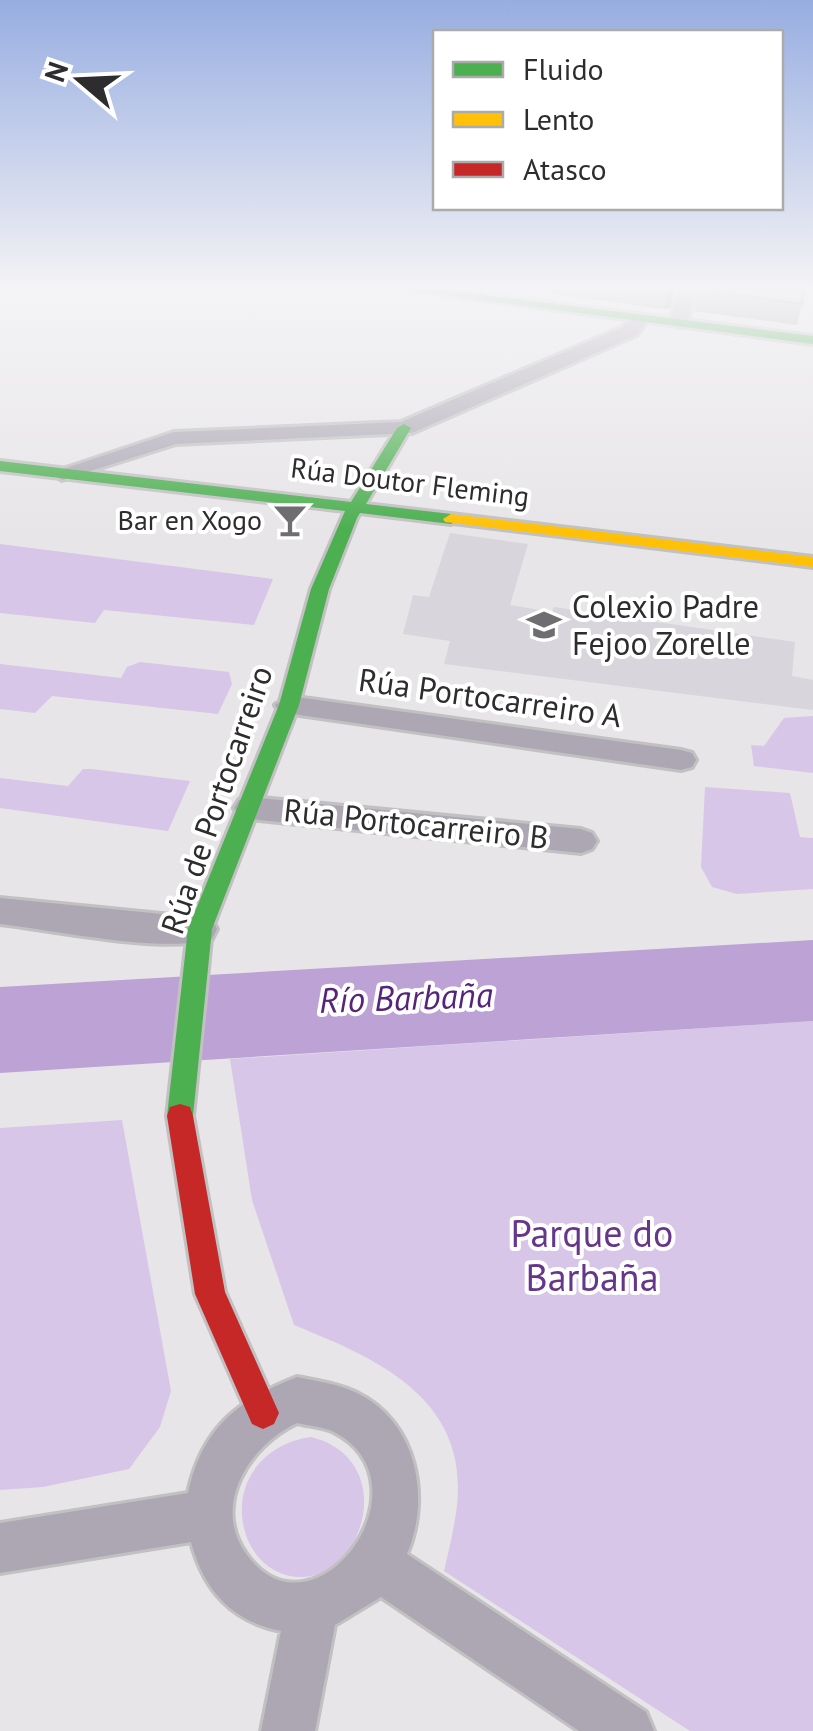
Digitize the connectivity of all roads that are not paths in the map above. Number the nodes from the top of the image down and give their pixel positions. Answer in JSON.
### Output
{"nodes":[{"id":1,"x":540,"y":370,"type":"edge"},
{"id":2,"x":404,"y":428,"type":"junction"},
{"id":3,"x":0,"y":466,"type":"edge"},
{"id":4,"x":62,"y":473,"type":"junction"},
{"id":5,"x":358,"y":505,"type":"junction"},
{"id":6,"x":813,"y":562,"type":"edge"},
{"id":7,"x":289,"y":705,"type":"junction"},
{"id":8,"x":681,"y":760,"type":"dead end"},
{"id":9,"x":250,"y":808,"type":"junction"},
{"id":10,"x":582,"y":841,"type":"dead end"},
{"id":11,"x":0,"y":911,"type":"edge"},
{"id":12,"x":200,"y":928,"type":"junction"},
{"id":13,"x":263,"y":1413,"type":"junction"},
{"id":14,"x":210,"y":1514,"type":"junction"},
{"id":15,"x":0,"y":1548,"type":"edge"},
{"id":16,"x":378,"y":1564,"type":"junction"},
{"id":17,"x":312,"y":1608,"type":"junction"},
{"id":18,"x":288,"y":1731,"type":"edge"},
{"id":19,"x":627,"y":1731,"type":"edge"}],
"edges":[{"from":1,"to":2,"type":"street"},
{"from":2,"to":4,"type":"street"},
{"from":2,"to":5,"type":"street","name":"Rúa de Portocarreiro"},
{"from":3,"to":4,"type":"street","name":"Rúa Doutor Fleming"},
{"from":4,"to":5,"type":"street","name":"Rúa Doutor Fleming"},
{"from":5,"to":6,"type":"street","name":"Rúa Doutor Fleming"},
{"from":5,"to":7,"type":"street","name":"Rúa de Portocarreiro"},
{"from":7,"to":8,"type":"street","name":"Rúa Portocarreiro A"},
{"from":7,"to":9,"type":"street","name":"Rúa de Portocarreiro"},
{"from":9,"to":10,"type":"street","name":"Rúa Portocarreiro B"},
{"from":9,"to":12,"type":"street","name":"Rúa de Portocarreiro"},
{"from":11,"to":12,"type":"street"},
{"from":12,"to":13,"type":"street","name":"Rúa de Portocarreiro"},
{"from":13,"to":14,"type":"street"},
{"from":13,"to":16,"type":"street"},
{"from":14,"to":15,"type":"street"},
{"from":14,"to":17,"type":"street"},
{"from":16,"to":17,"type":"street"},
{"from":16,"to":19,"type":"street"},
{"from":17,"to":18,"type":"street"}]}
